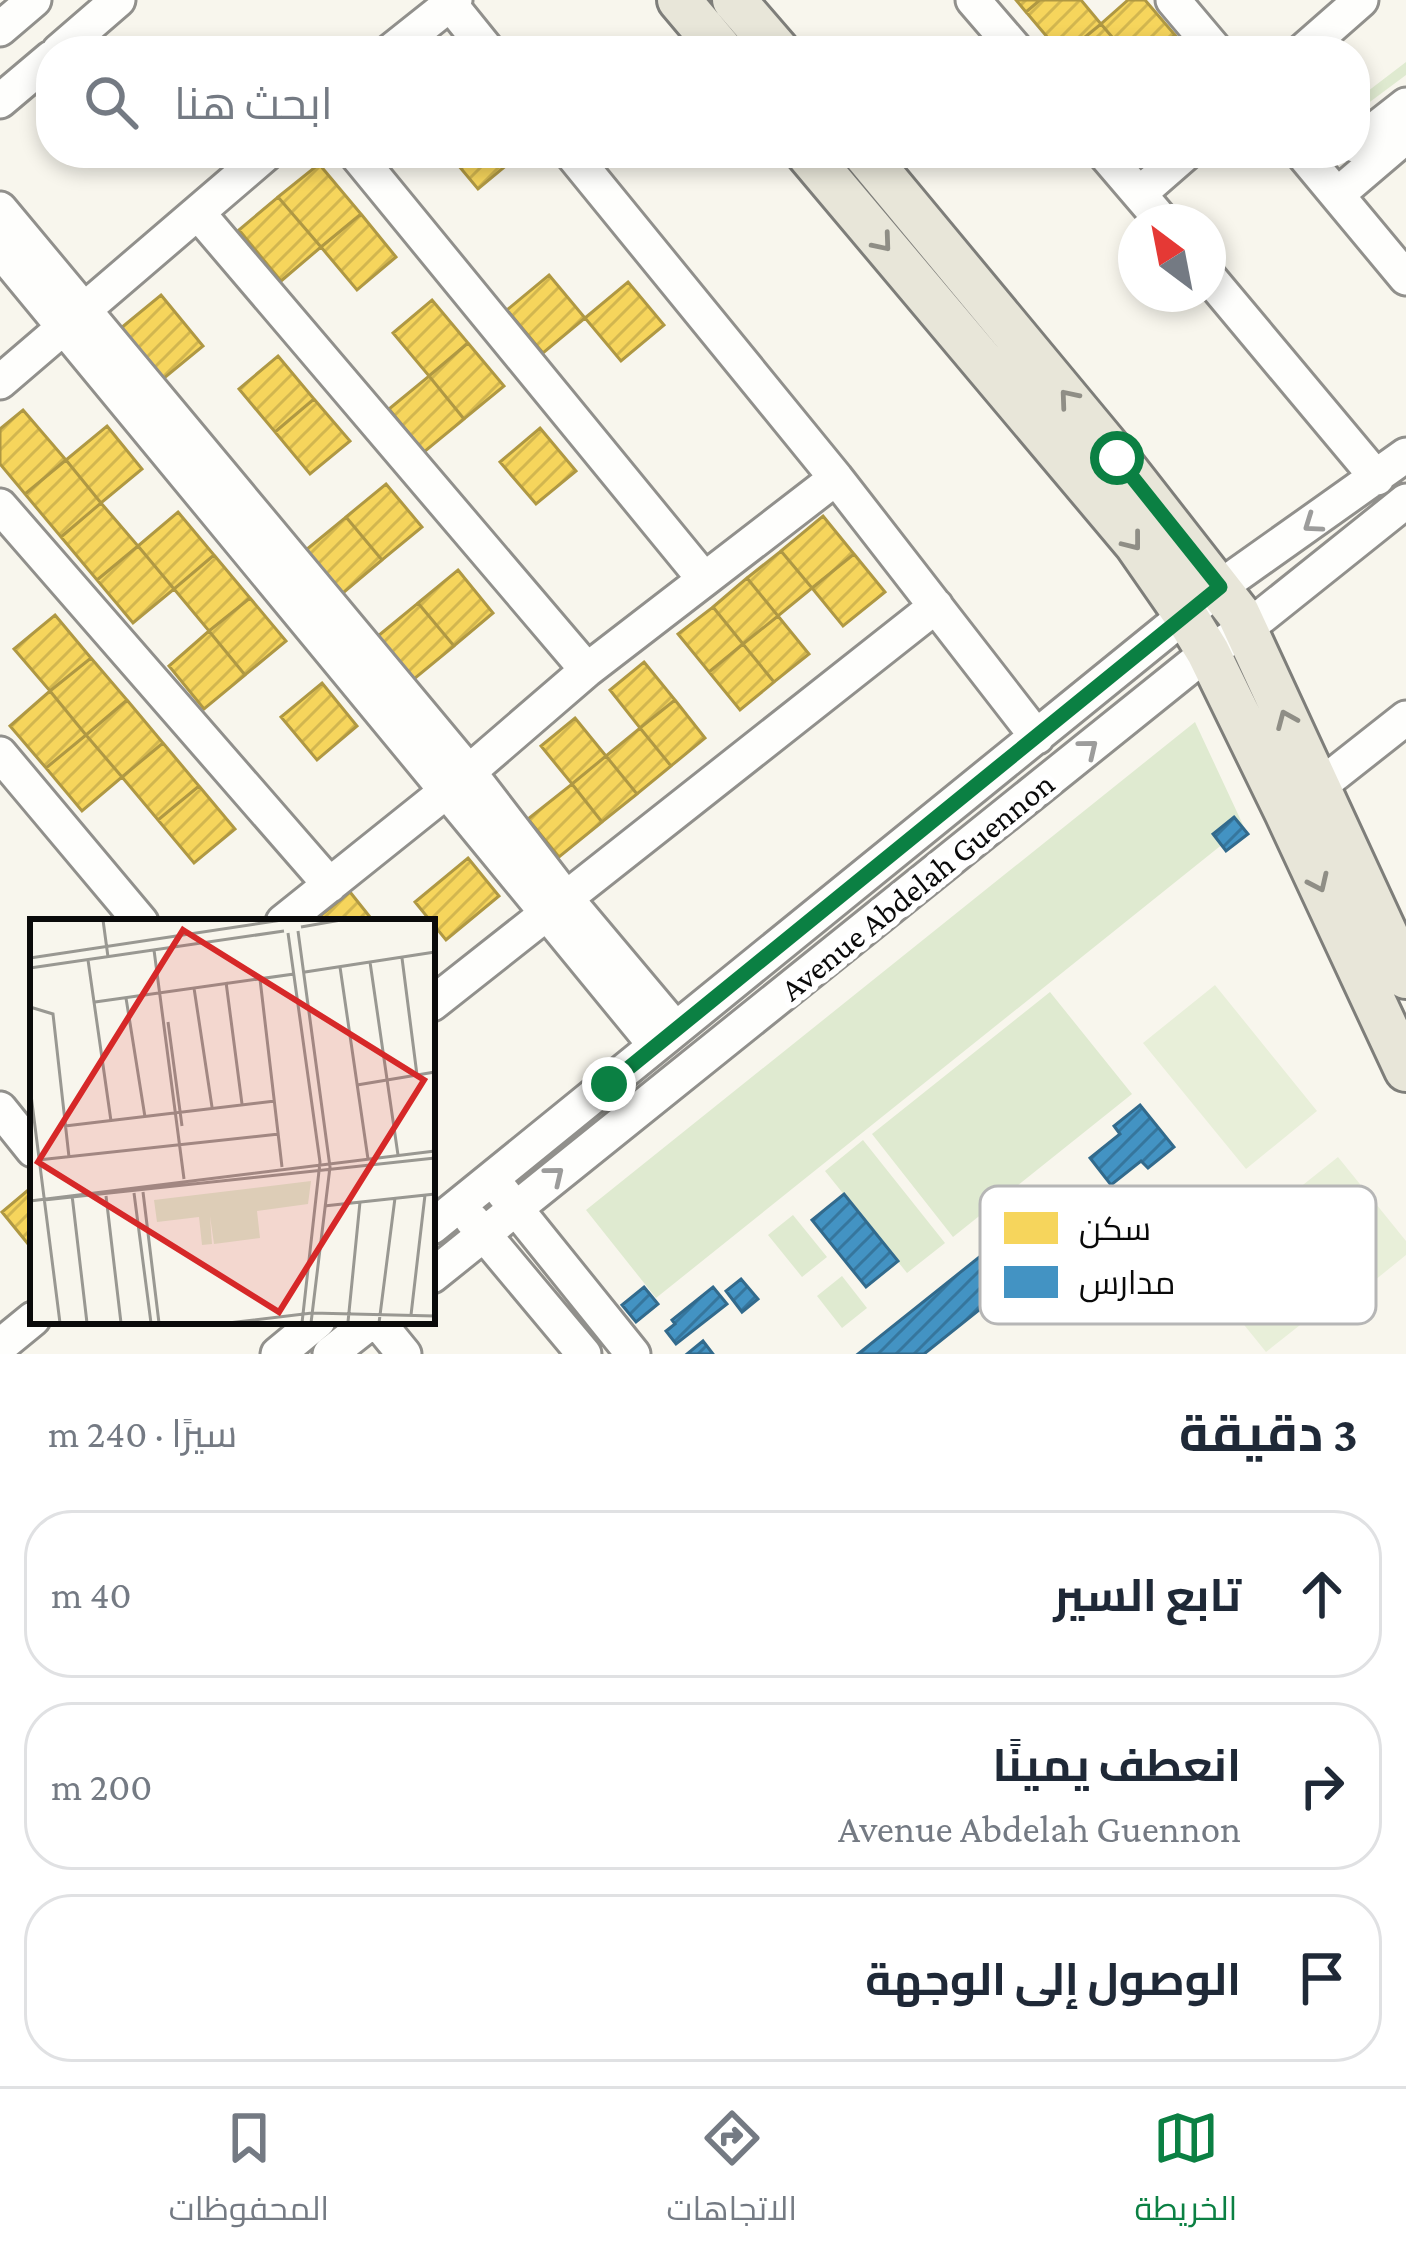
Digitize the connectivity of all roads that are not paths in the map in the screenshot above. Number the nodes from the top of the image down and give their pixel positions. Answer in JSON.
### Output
{"nodes":[{"id":1,"x":34,"y":0,"type":"edge"},
{"id":2,"x":118,"y":0,"type":"edge"},
{"id":3,"x":679,"y":0,"type":"edge"},
{"id":4,"x":734,"y":0,"type":"edge"},
{"id":5,"x":973,"y":0,"type":"edge"},
{"id":6,"x":1173,"y":0,"type":"edge"},
{"id":7,"x":1361,"y":0,"type":"edge"},
{"id":8,"x":453,"y":2,"type":"edge"},
{"id":9,"x":0,"y":29,"type":"edge"},
{"id":10,"x":76,"y":36,"type":"edge"},
{"id":11,"x":410,"y":36,"type":"edge"},
{"id":12,"x":477,"y":36,"type":"edge"},
{"id":13,"x":709,"y":36,"type":"edge"},
{"id":14,"x":765,"y":36,"type":"edge"},
{"id":15,"x":1004,"y":36,"type":"edge"},
{"id":16,"x":1203,"y":36,"type":"edge"},
{"id":17,"x":1320,"y":36,"type":"edge"},
{"id":18,"x":36,"y":71,"type":"edge"},
{"id":19,"x":0,"y":101,"type":"edge"},
{"id":20,"x":1406,"y":105,"type":"edge"},
{"id":21,"x":1370,"y":133,"type":"edge"},
{"id":22,"x":1406,"y":136,"type":"edge"},
{"id":23,"x":1370,"y":151,"type":"edge"},
{"id":24,"x":250,"y":168,"type":"edge"},
{"id":25,"x":367,"y":168,"type":"edge"},
{"id":26,"x":583,"y":168,"type":"edge"},
{"id":27,"x":820,"y":168,"type":"edge"},
{"id":28,"x":876,"y":168,"type":"edge"},
{"id":29,"x":1117,"y":168,"type":"edge"},
{"id":30,"x":1169,"y":168,"type":"edge"},
{"id":31,"x":1326,"y":169,"type":"edge"},
{"id":32,"x":1139,"y":194,"type":"junction"},
{"id":33,"x":1148,"y":204,"type":"edge"},
{"id":34,"x":0,"y":209,"type":"edge"},
{"id":35,"x":198,"y":213,"type":"junction"},
{"id":36,"x":0,"y":250,"type":"edge"},
{"id":37,"x":1406,"y":278,"type":"edge"},
{"id":38,"x":1226,"y":298,"type":"edge"},
{"id":39,"x":73,"y":320,"type":"junction"},
{"id":40,"x":0,"y":382,"type":"edge"},
{"id":41,"x":1406,"y":455,"type":"edge"},
{"id":42,"x":836,"y":478,"type":"junction"},
{"id":43,"x":1377,"y":478,"type":"junction"},
{"id":44,"x":1406,"y":501,"type":"edge"},
{"id":45,"x":0,"y":506,"type":"edge"},
{"id":46,"x":704,"y":579,"type":"junction"},
{"id":47,"x":1220,"y":587,"type":"junction"},
{"id":48,"x":936,"y":606,"type":"junction"},
{"id":49,"x":1186,"y":616,"type":"junction"},
{"id":50,"x":1246,"y":629,"type":"junction"},
{"id":51,"x":1208,"y":652,"type":"junction"},
{"id":52,"x":586,"y":670,"type":"junction"},
{"id":53,"x":1406,"y":718,"type":"edge"},
{"id":54,"x":1037,"y":736,"type":"junction"},
{"id":55,"x":0,"y":754,"type":"edge"},
{"id":56,"x":459,"y":780,"type":"junction"},
{"id":57,"x":1301,"y":800,"type":"junction"},
{"id":58,"x":329,"y":885,"type":"junction"},
{"id":59,"x":556,"y":905,"type":"junction"},
{"id":60,"x":138,"y":919,"type":"edge"},
{"id":61,"x":288,"y":919,"type":"edge"},
{"id":62,"x":1406,"y":977,"type":"edge"},
{"id":63,"x":435,"y":1002,"type":"edge"},
{"id":64,"x":665,"y":1037,"type":"junction"},
{"id":65,"x":1406,"y":1070,"type":"edge"},
{"id":66,"x":492,"y":1180,"type":"junction"},
{"id":67,"x":516,"y":1206,"type":"junction"},
{"id":68,"x":445,"y":1217,"type":"edge"},
{"id":69,"x":487,"y":1234,"type":"junction"},
{"id":70,"x":435,"y":1274,"type":"edge"},
{"id":71,"x":30,"y":1322,"type":"edge"},
{"id":72,"x":314,"y":1324,"type":"edge"},
{"id":73,"x":370,"y":1324,"type":"edge"},
{"id":74,"x":377,"y":1324,"type":"edge"},
{"id":75,"x":0,"y":1351,"type":"edge"},
{"id":76,"x":278,"y":1354,"type":"edge"},
{"id":77,"x":330,"y":1354,"type":"edge"},
{"id":78,"x":404,"y":1354,"type":"edge"},
{"id":79,"x":584,"y":1354,"type":"edge"},
{"id":80,"x":633,"y":1354,"type":"edge"}],
"edges":[{"from":1,"to":9,"type":"street"},
{"from":2,"to":10,"type":"street"},
{"from":3,"to":13,"type":"main road"},
{"from":4,"to":14,"type":"main road"},
{"from":5,"to":15,"type":"street"},
{"from":6,"to":16,"type":"street"},
{"from":7,"to":17,"type":"street"},
{"from":8,"to":11,"type":"street"},
{"from":8,"to":12,"type":"street"},
{"from":18,"to":19,"type":"street"},
{"from":20,"to":21,"type":"street"},
{"from":22,"to":23,"type":"street"},
{"from":24,"to":35,"type":"street"},
{"from":25,"to":46,"type":"street"},
{"from":26,"to":42,"type":"street"},
{"from":27,"to":49,"type":"main road","one_way":true},
{"from":47,"to":28,"type":"main road","one_way":true},
{"from":29,"to":32,"type":"street"},
{"from":30,"to":32,"type":"street"},
{"from":31,"to":37,"type":"street"},
{"from":32,"to":33,"type":"street"},
{"from":34,"to":39,"type":"street"},
{"from":35,"to":39,"type":"street"},
{"from":35,"to":52,"type":"street"},
{"from":36,"to":39,"type":"street"},
{"from":38,"to":43,"type":"street"},
{"from":39,"to":40,"type":"street"},
{"from":39,"to":56,"type":"street"},
{"from":41,"to":43,"type":"street","name":"Avenue Abdelah Guennon"},
{"from":42,"to":46,"type":"street"},
{"from":42,"to":48,"type":"street"},
{"from":43,"to":47,"type":"street","name":"Avenue Abdelah Guennon","one_way":true},
{"from":44,"to":50,"type":"street","name":"Avenue Abdelah Guennon"},
{"from":45,"to":58,"type":"street"},
{"from":46,"to":52,"type":"street"},
{"from":47,"to":49,"type":"street","name":"Avenue Abdelah Guennon"},
{"from":47,"to":50,"type":"main road"},
{"from":48,"to":54,"type":"street"},
{"from":48,"to":59,"type":"street"},
{"from":49,"to":51,"type":"main road"},
{"from":49,"to":54,"type":"street","name":"Avenue Abdelah Guennon"},
{"from":50,"to":51,"type":"street","name":"Avenue Abdelah Guennon"},
{"from":57,"to":50,"type":"main road","one_way":true},
{"from":51,"to":57,"type":"main road"},
{"from":67,"to":51,"type":"street","name":"Avenue Abdelah Guennon","one_way":true},
{"from":52,"to":56,"type":"street"},
{"from":53,"to":57,"type":"street"},
{"from":54,"to":64,"type":"street","name":"Avenue Abdelah Guennon"},
{"from":55,"to":60,"type":"street"},
{"from":56,"to":58,"type":"street"},
{"from":56,"to":59,"type":"street"},
{"from":57,"to":62,"type":"main road"},
{"from":57,"to":65,"type":"main road","one_way":true},
{"from":58,"to":61,"type":"street"},
{"from":59,"to":63,"type":"street"},
{"from":59,"to":64,"type":"street"},
{"from":64,"to":66,"type":"street","name":"Avenue Abdelah Guennon"},
{"from":66,"to":67,"type":"street"},
{"from":66,"to":68,"type":"street","name":"Avenue Abdelah Guennon"},
{"from":67,"to":69,"type":"street","name":"Avenue Abdelah Guennon"},
{"from":67,"to":80,"type":"street"},
{"from":68,"to":69,"type":"street"},
{"from":69,"to":70,"type":"street","name":"Avenue Abdelah Guennon"},
{"from":69,"to":79,"type":"street"},
{"from":71,"to":75,"type":"street"},
{"from":72,"to":76,"type":"street"},
{"from":73,"to":77,"type":"street"},
{"from":74,"to":78,"type":"street"}]}
